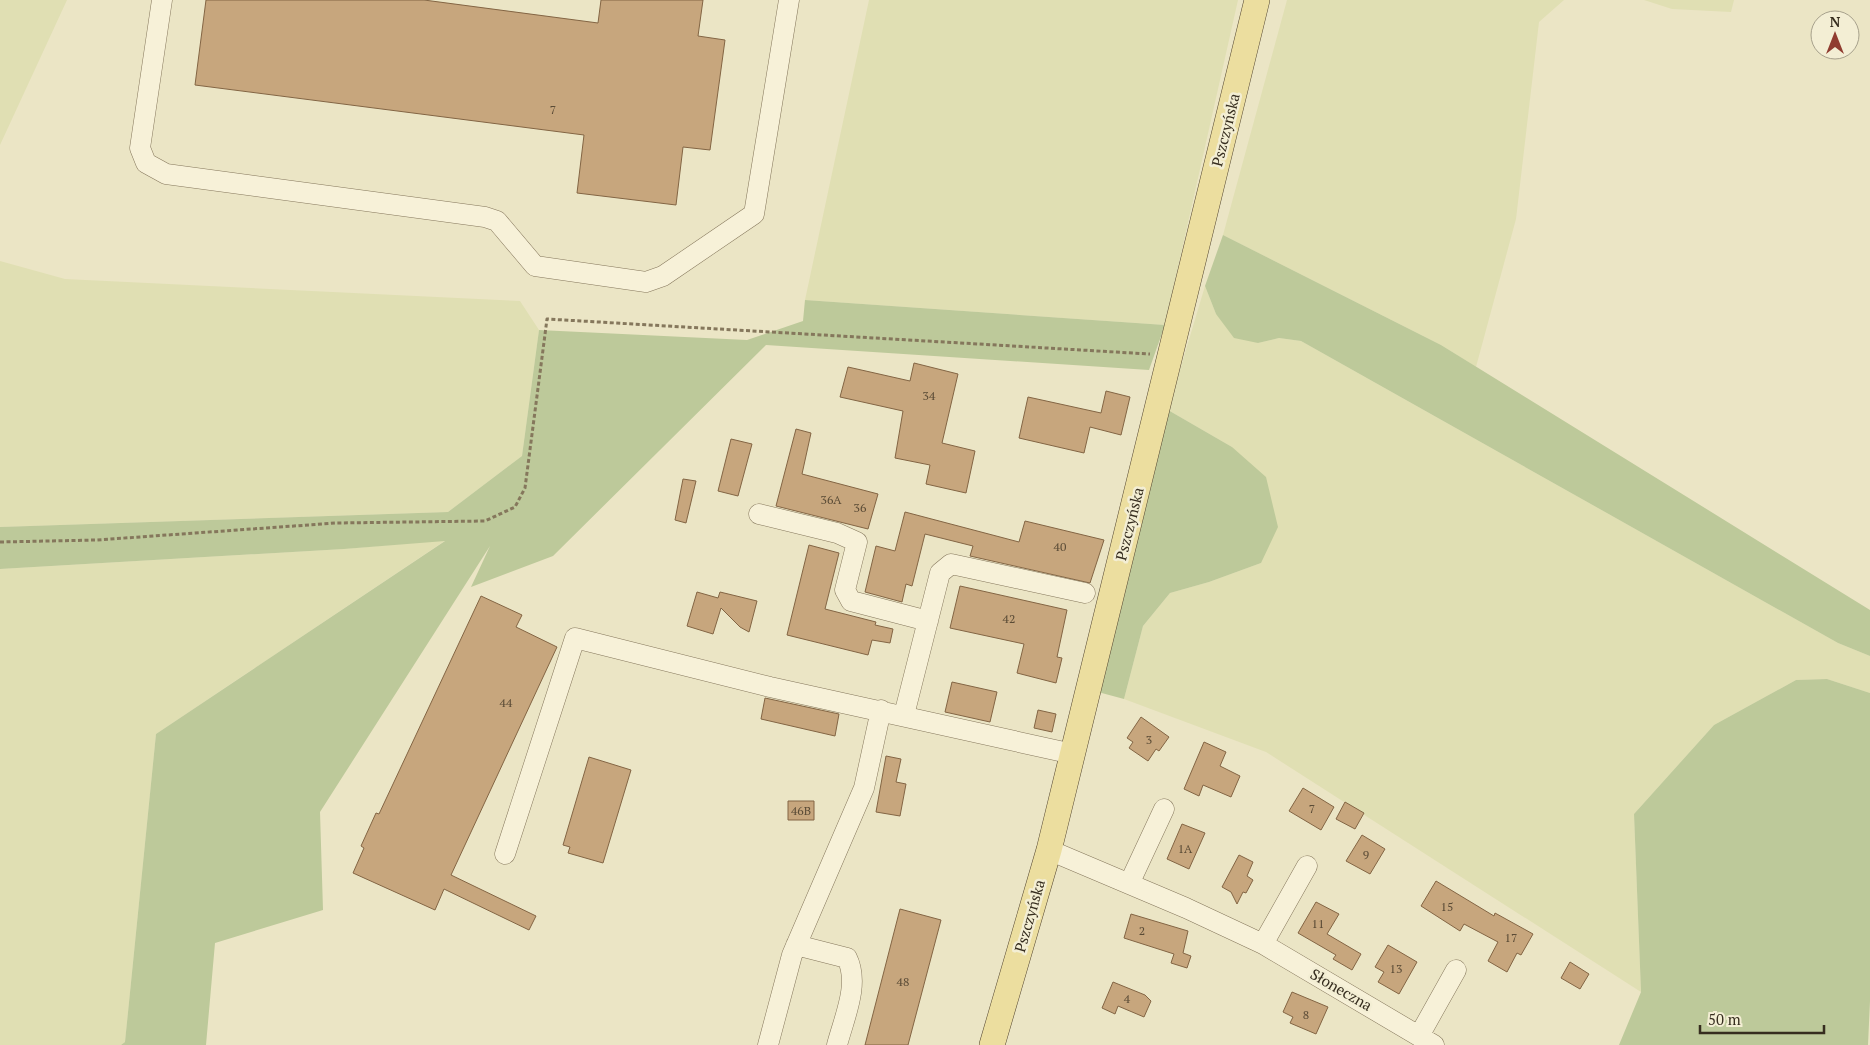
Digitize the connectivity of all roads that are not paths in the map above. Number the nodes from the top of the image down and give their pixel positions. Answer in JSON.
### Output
{"nodes":[{"id":1,"x":162,"y":0,"type":"edge"},
{"id":2,"x":789,"y":0,"type":"edge"},
{"id":3,"x":1257,"y":0,"type":"edge"},
{"id":4,"x":759,"y":514,"type":"dead end"},
{"id":5,"x":1085,"y":593,"type":"dead end"},
{"id":6,"x":928,"y":620,"type":"junction"},
{"id":7,"x":881,"y":710,"type":"junction"},
{"id":8,"x":904,"y":715,"type":"junction"},
{"id":9,"x":1073,"y":754,"type":"junction"},
{"id":10,"x":1164,"y":809,"type":"dead end"},
{"id":11,"x":1049,"y":850,"type":"junction"},
{"id":12,"x":505,"y":854,"type":"dead end"},
{"id":13,"x":1307,"y":866,"type":"dead end"},
{"id":14,"x":1129,"y":884,"type":"junction"},
{"id":15,"x":1263,"y":944,"type":"junction"},
{"id":16,"x":796,"y":945,"type":"junction"},
{"id":17,"x":1456,"y":970,"type":"dead end"},
{"id":18,"x":1426,"y":1040,"type":"edge"},
{"id":19,"x":768,"y":1045,"type":"edge"},
{"id":20,"x":837,"y":1045,"type":"edge"},
{"id":21,"x":992,"y":1045,"type":"edge"}],
"edges":[{"from":1,"to":2,"type":"street"},
{"from":3,"to":9,"type":"main road","name":"Pszczyńska"},
{"from":4,"to":6,"type":"street"},
{"from":5,"to":6,"type":"street"},
{"from":6,"to":8,"type":"street"},
{"from":7,"to":8,"type":"street"},
{"from":7,"to":12,"type":"street"},
{"from":7,"to":16,"type":"street"},
{"from":8,"to":9,"type":"street"},
{"from":9,"to":11,"type":"main road","name":"Pszczyńska"},
{"from":10,"to":14,"type":"street"},
{"from":11,"to":14,"type":"street","name":"Słoneczna"},
{"from":11,"to":21,"type":"main road","name":"Pszczyńska"},
{"from":13,"to":15,"type":"street"},
{"from":14,"to":15,"type":"street","name":"Słoneczna"},
{"from":15,"to":18,"type":"street","name":"Słoneczna"},
{"from":16,"to":19,"type":"street"},
{"from":16,"to":20,"type":"street"},
{"from":17,"to":18,"type":"street","name":"Słoneczna"}]}
